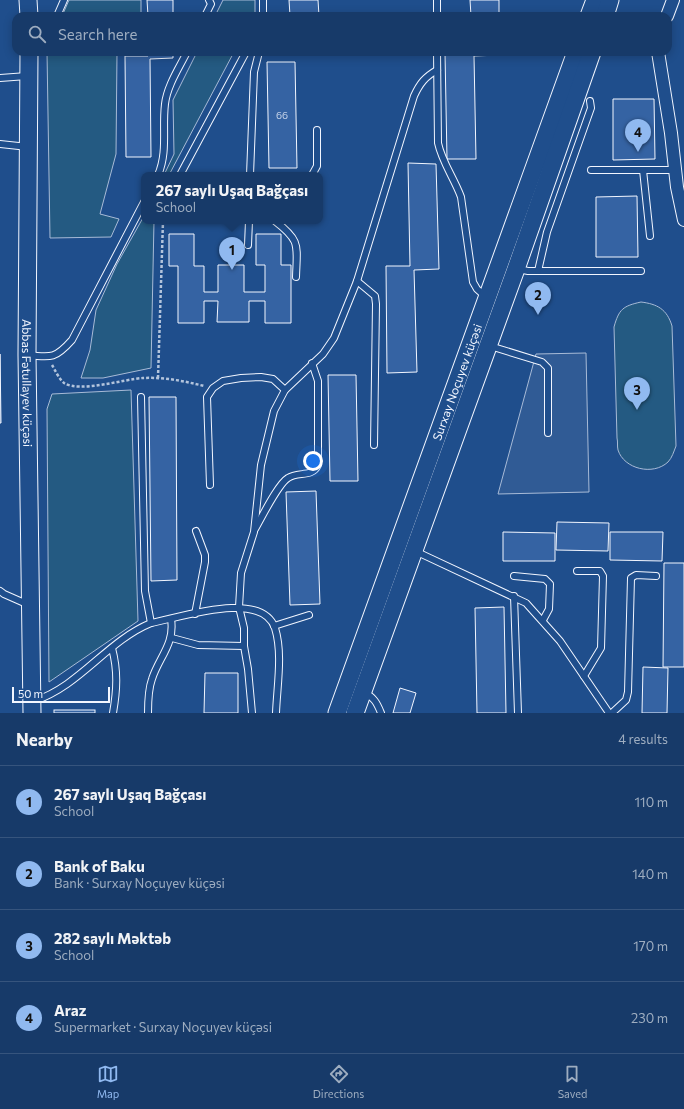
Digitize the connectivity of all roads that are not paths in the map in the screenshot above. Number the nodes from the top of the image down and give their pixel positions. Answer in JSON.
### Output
{"nodes":[{"id":1,"x":28,"y":0,"type":"edge"},
{"id":2,"x":64,"y":0,"type":"edge"},
{"id":3,"x":263,"y":0,"type":"edge"},
{"id":4,"x":438,"y":0,"type":"edge"},
{"id":5,"x":595,"y":0,"type":"edge"},
{"id":6,"x":610,"y":0,"type":"edge"},
{"id":7,"x":673,"y":0,"type":"edge"},
{"id":8,"x":211,"y":1,"type":"edge"},
{"id":9,"x":29,"y":12,"type":"edge"},
{"id":10,"x":59,"y":12,"type":"edge"},
{"id":11,"x":207,"y":12,"type":"edge"},
{"id":12,"x":263,"y":12,"type":"edge"},
{"id":13,"x":438,"y":12,"type":"edge"},
{"id":14,"x":590,"y":12,"type":"edge"},
{"id":15,"x":606,"y":12,"type":"edge"},
{"id":16,"x":668,"y":12,"type":"edge"},
{"id":17,"x":29,"y":56,"type":"edge"},
{"id":18,"x":185,"y":56,"type":"edge"},
{"id":19,"x":244,"y":56,"type":"edge"},
{"id":20,"x":258,"y":56,"type":"edge"},
{"id":21,"x":438,"y":56,"type":"edge"},
{"id":22,"x":575,"y":56,"type":"edge"},
{"id":23,"x":591,"y":56,"type":"edge"},
{"id":24,"x":659,"y":56,"type":"edge"},
{"id":25,"x":438,"y":70,"type":"junction"},
{"id":26,"x":29,"y":76,"type":"junction"},
{"id":27,"x":0,"y":78,"type":"edge"},
{"id":28,"x":590,"y":101,"type":"dead end"},
{"id":29,"x":317,"y":130,"type":"dead end"},
{"id":30,"x":0,"y":144,"type":"edge"},
{"id":31,"x":28,"y":147,"type":"junction"},
{"id":32,"x":590,"y":170,"type":"dead end"},
{"id":33,"x":643,"y":170,"type":"junction"},
{"id":34,"x":675,"y":170,"type":"junction"},
{"id":35,"x":159,"y":172,"type":"edge"},
{"id":36,"x":182,"y":172,"type":"edge"},
{"id":37,"x":250,"y":172,"type":"edge"},
{"id":38,"x":314,"y":172,"type":"edge"},
{"id":39,"x":141,"y":208,"type":"edge"},
{"id":40,"x":684,"y":220,"type":"edge"},
{"id":41,"x":249,"y":224,"type":"edge"},
{"id":42,"x":279,"y":224,"type":"edge"},
{"id":43,"x":650,"y":236,"type":"dead end"},
{"id":44,"x":248,"y":245,"type":"dead end"},
{"id":45,"x":516,"y":269,"type":"junction"},
{"id":46,"x":538,"y":271,"type":"junction"},
{"id":47,"x":641,"y":271,"type":"dead end"},
{"id":48,"x":296,"y":276,"type":"dead end"},
{"id":49,"x":357,"y":281,"type":"junction"},
{"id":50,"x":495,"y":303,"type":"junction"},
{"id":51,"x":489,"y":346,"type":"junction"},
{"id":52,"x":27,"y":355,"type":"junction"},
{"id":53,"x":312,"y":363,"type":"junction"},
{"id":54,"x":285,"y":390,"type":"junction"},
{"id":55,"x":141,"y":397,"type":"dead end"},
{"id":56,"x":548,"y":433,"type":"dead end"},
{"id":57,"x":374,"y":445,"type":"dead end"},
{"id":58,"x":210,"y":485,"type":"dead end"},
{"id":59,"x":196,"y":531,"type":"dead end"},
{"id":60,"x":254,"y":532,"type":"junction"},
{"id":61,"x":406,"y":547,"type":"junction"},
{"id":62,"x":577,"y":571,"type":"dead end"},
{"id":63,"x":514,"y":576,"type":"dead end"},
{"id":64,"x":656,"y":576,"type":"dead end"},
{"id":65,"x":0,"y":591,"type":"edge"},
{"id":66,"x":514,"y":596,"type":"junction"},
{"id":67,"x":31,"y":605,"type":"junction"},
{"id":68,"x":239,"y":607,"type":"junction"},
{"id":69,"x":195,"y":614,"type":"junction"},
{"id":70,"x":309,"y":615,"type":"dead end"},
{"id":71,"x":171,"y":619,"type":"junction"},
{"id":72,"x":543,"y":620,"type":"junction"},
{"id":73,"x":151,"y":623,"type":"junction"},
{"id":74,"x":274,"y":626,"type":"junction"},
{"id":75,"x":172,"y":638,"type":"junction"},
{"id":76,"x":244,"y":646,"type":"junction"},
{"id":77,"x":112,"y":648,"type":"junction"},
{"id":78,"x":584,"y":676,"type":"junction"},
{"id":79,"x":363,"y":692,"type":"junction"},
{"id":80,"x":32,"y":707,"type":"edge"},
{"id":81,"x":113,"y":713,"type":"edge"},
{"id":82,"x":148,"y":713,"type":"edge"},
{"id":83,"x":252,"y":713,"type":"edge"},
{"id":84,"x":276,"y":713,"type":"edge"},
{"id":85,"x":337,"y":713,"type":"edge"},
{"id":86,"x":355,"y":713,"type":"edge"},
{"id":87,"x":381,"y":713,"type":"edge"},
{"id":88,"x":518,"y":713,"type":"edge"},
{"id":89,"x":609,"y":713,"type":"edge"},
{"id":90,"x":612,"y":713,"type":"edge"}],
"edges":[{"from":1,"to":9,"type":"street"},
{"from":2,"to":10,"type":"lane"},
{"from":3,"to":12,"type":"lane"},
{"from":4,"to":13,"type":"lane"},
{"from":5,"to":14,"type":"street"},
{"from":6,"to":15,"type":"street"},
{"from":7,"to":16,"type":"street"},
{"from":8,"to":11,"type":"lane"},
{"from":17,"to":26,"type":"street","name":"Abbas Fətullayev küçəsi"},
{"from":18,"to":35,"type":"lane"},
{"from":19,"to":36,"type":"lane"},
{"from":20,"to":37,"type":"lane"},
{"from":21,"to":25,"type":"lane"},
{"from":22,"to":50,"type":"street","name":"Surxay Noçuyev küçəsi"},
{"from":23,"to":45,"type":"street","name":"Surxay Noçuyev küçəsi"},
{"from":24,"to":34,"type":"street"},
{"from":25,"to":49,"type":"lane"},
{"from":25,"to":50,"type":"lane"},
{"from":26,"to":27,"type":"lane"},
{"from":26,"to":31,"type":"street","name":"Abbas Fətullayev küçəsi"},
{"from":28,"to":46,"type":"lane"},
{"from":29,"to":38,"type":"lane"},
{"from":30,"to":31,"type":"lane"},
{"from":31,"to":52,"type":"street","name":"Abbas Fətullayev küçəsi"},
{"from":32,"to":33,"type":"lane"},
{"from":33,"to":34,"type":"lane"},
{"from":33,"to":43,"type":"lane"},
{"from":34,"to":40,"type":"street"},
{"from":39,"to":52,"type":"lane"},
{"from":41,"to":44,"type":"lane"},
{"from":42,"to":48,"type":"lane"},
{"from":45,"to":46,"type":"lane"},
{"from":45,"to":50,"type":"street","name":"Surxay Noçuyev küçəsi"},
{"from":46,"to":47,"type":"lane"},
{"from":49,"to":53,"type":"lane"},
{"from":49,"to":57,"type":"lane"},
{"from":50,"to":51,"type":"street","name":"Surxay Noçuyev küçəsi"},
{"from":50,"to":61,"type":"street","name":"Surxay Noçuyev küçəsi"},
{"from":51,"to":56,"type":"lane"},
{"from":51,"to":61,"type":"street","name":"Surxay Noçuyev küçəsi"},
{"from":52,"to":67,"type":"street","name":"Abbas Fətullayev küçəsi"},
{"from":53,"to":54,"type":"lane"},
{"from":53,"to":60,"type":"lane"},
{"from":54,"to":58,"type":"lane"},
{"from":54,"to":60,"type":"lane"},
{"from":55,"to":73,"type":"lane"},
{"from":59,"to":69,"type":"lane"},
{"from":60,"to":68,"type":"lane"},
{"from":61,"to":66,"type":"lane"},
{"from":61,"to":79,"type":"street","name":"Surxay Noçuyev küçəsi"},
{"from":61,"to":85,"type":"street","name":"Surxay Noçuyev küçəsi"},
{"from":62,"to":78,"type":"lane"},
{"from":63,"to":72,"type":"lane"},
{"from":64,"to":90,"type":"lane"},
{"from":65,"to":67,"type":"lane"},
{"from":66,"to":72,"type":"lane"},
{"from":66,"to":88,"type":"lane"},
{"from":67,"to":80,"type":"street","name":"Abbas Fətullayev küçəsi"},
{"from":68,"to":69,"type":"lane"},
{"from":68,"to":74,"type":"lane"},
{"from":68,"to":76,"type":"lane"},
{"from":69,"to":71,"type":"lane"},
{"from":70,"to":74,"type":"lane"},
{"from":71,"to":73,"type":"lane"},
{"from":71,"to":75,"type":"lane"},
{"from":72,"to":78,"type":"lane"},
{"from":73,"to":77,"type":"lane"},
{"from":74,"to":84,"type":"lane"},
{"from":75,"to":76,"type":"lane"},
{"from":75,"to":82,"type":"lane"},
{"from":76,"to":83,"type":"lane"},
{"from":77,"to":80,"type":"lane"},
{"from":77,"to":81,"type":"lane"},
{"from":78,"to":89,"type":"lane"},
{"from":79,"to":86,"type":"street","name":"Surxay Noçuyev küçəsi"},
{"from":79,"to":87,"type":"lane"}]}
